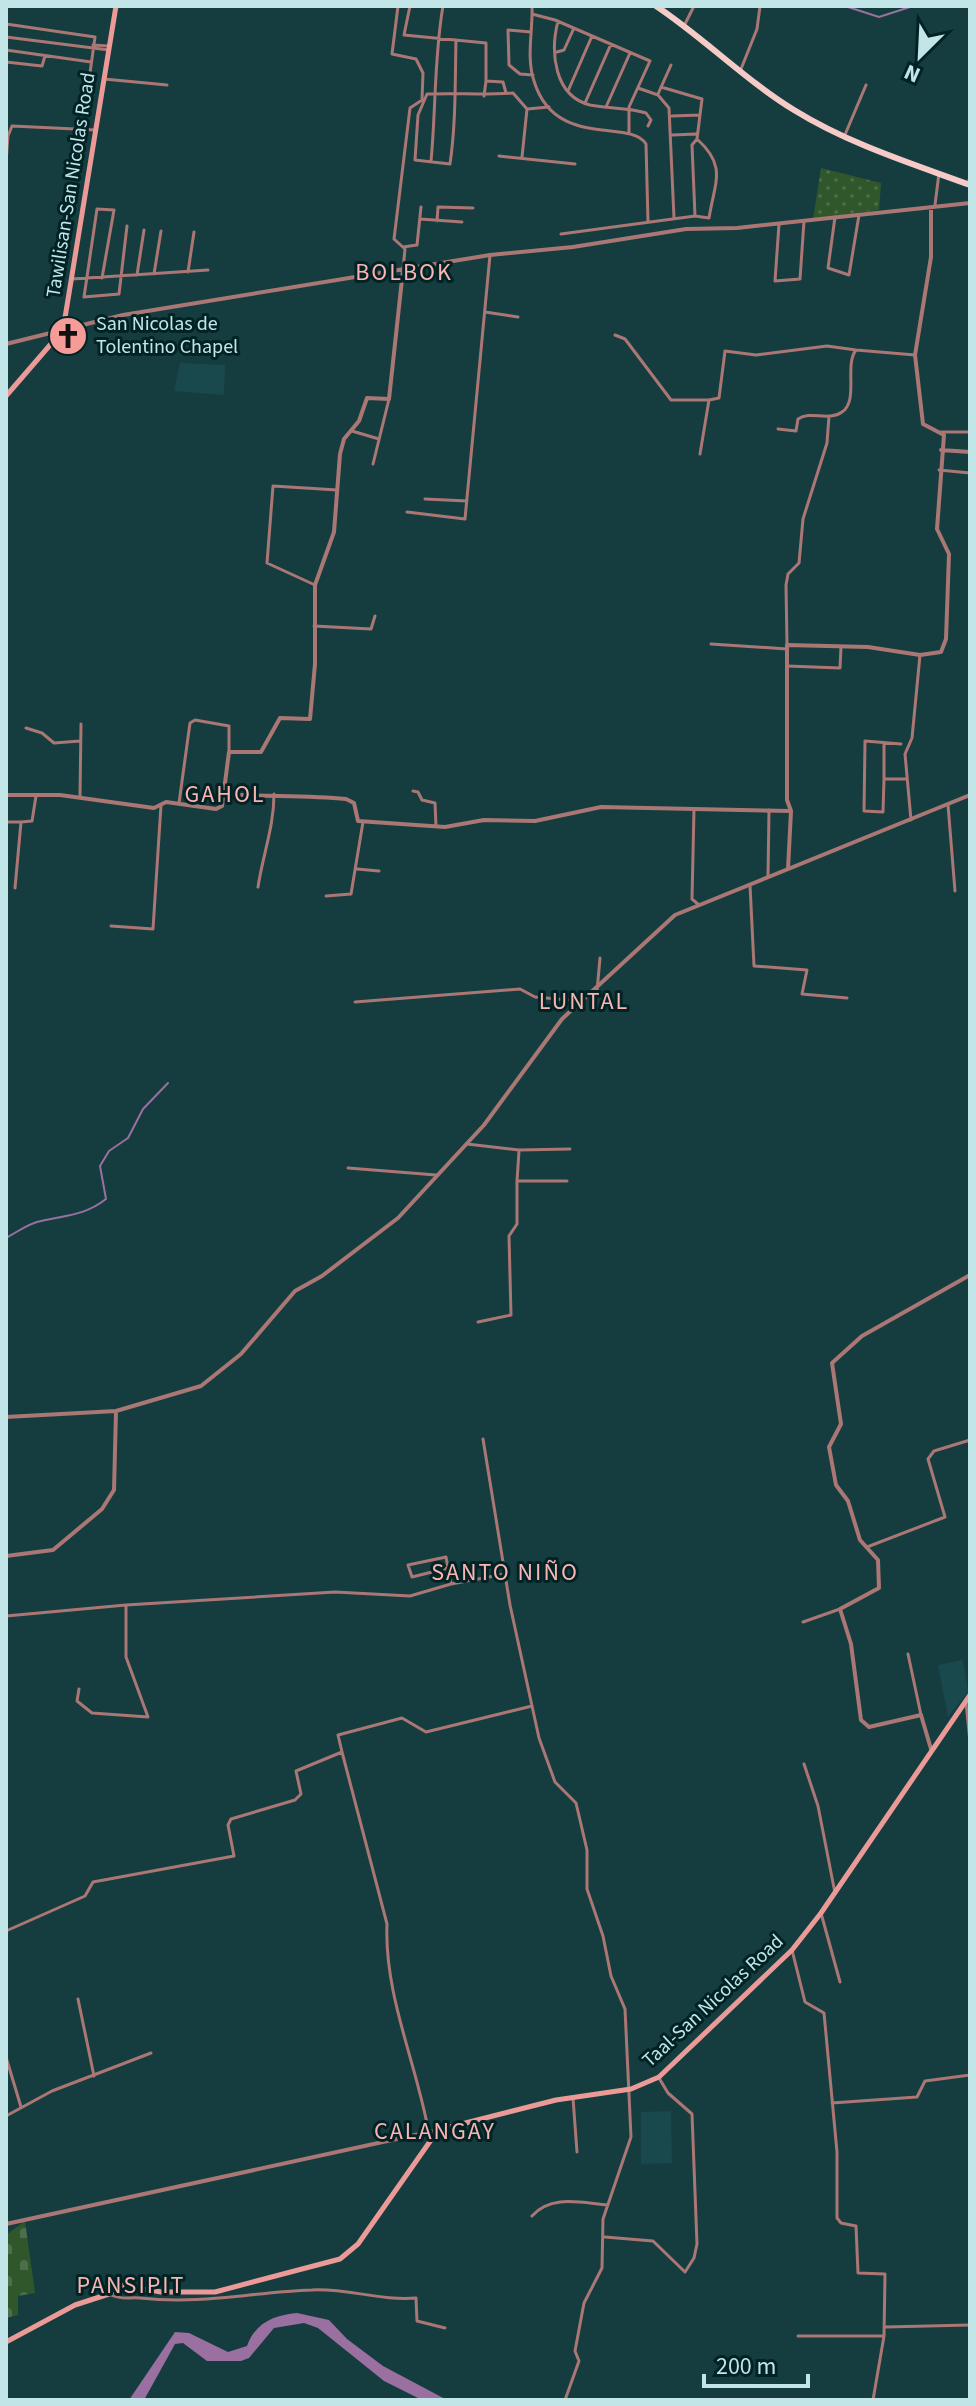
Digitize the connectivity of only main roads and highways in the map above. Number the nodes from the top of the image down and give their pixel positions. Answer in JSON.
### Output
{"nodes":[{"id":1,"x":116,"y":6,"type":"edge"},
{"id":2,"x":656,"y":6,"type":"edge"},
{"id":3,"x":969,"y":182,"type":"edge"},
{"id":4,"x":6,"y":396,"type":"edge"},
{"id":5,"x":968,"y":1697,"type":"edge"},
{"id":6,"x":6,"y":2342,"type":"edge"}],
"edges":[{"from":1,"to":4,"type":"main road","name":"Tawilisan-San Nicolas Road"},
{"from":2,"to":3,"type":"main road"},
{"from":5,"to":6,"type":"main road","name":"Taal-San Nicolas Road"}]}
